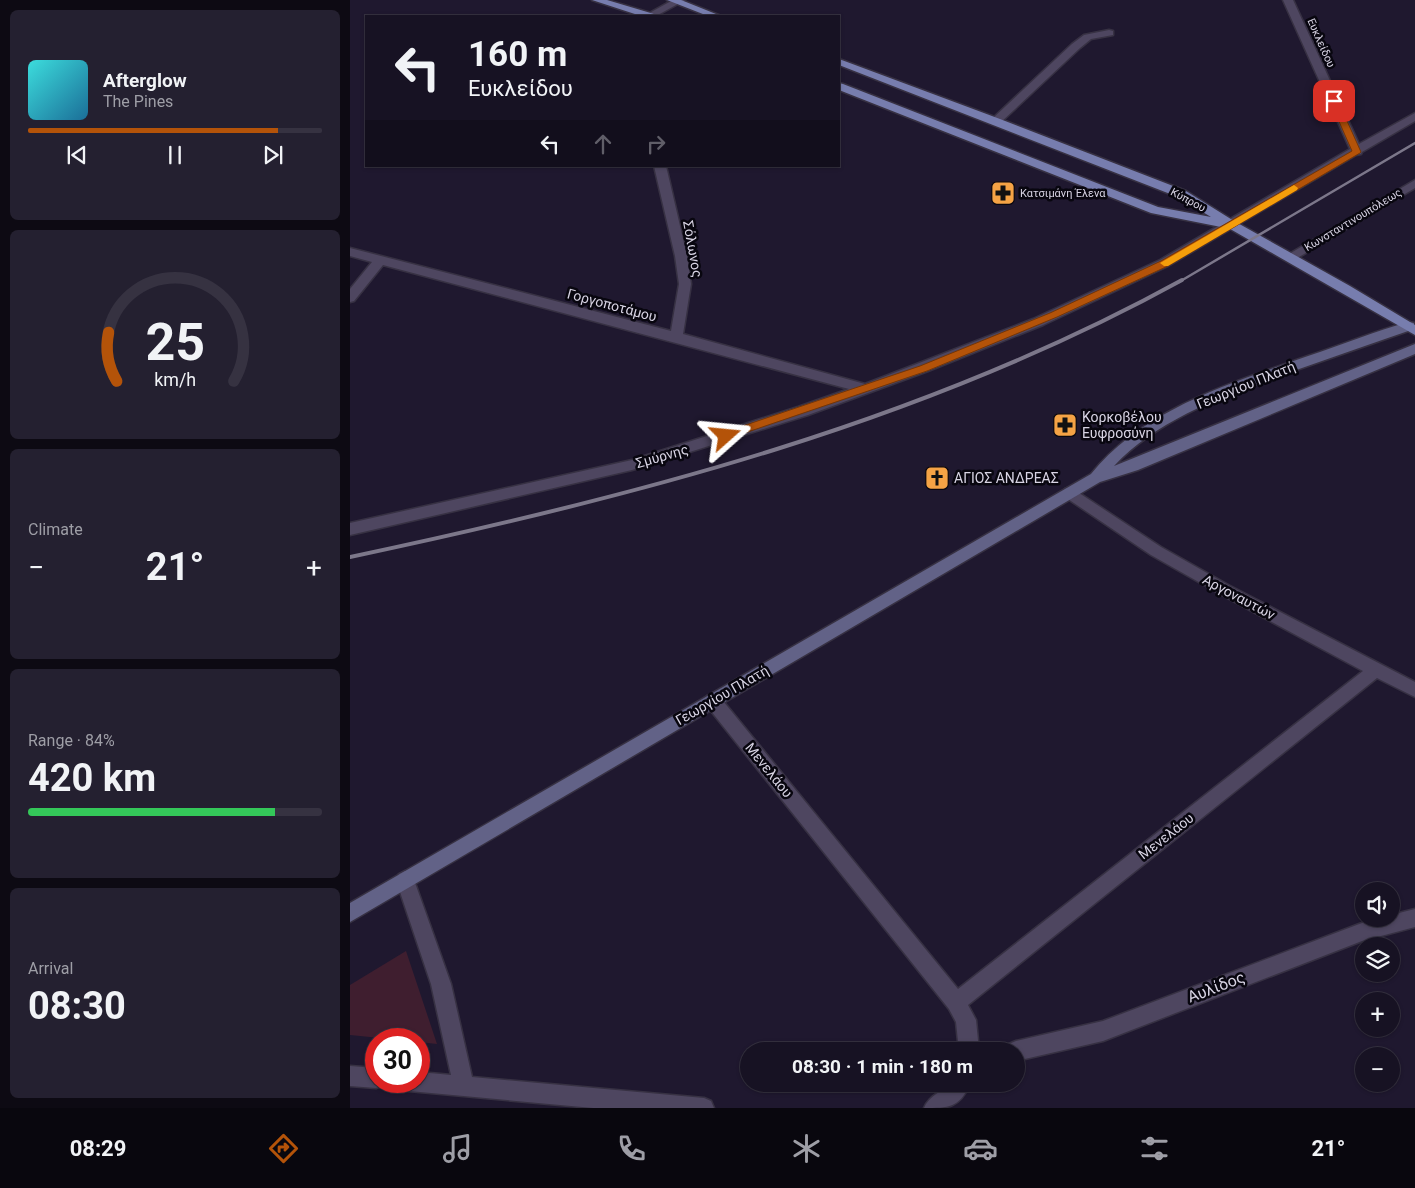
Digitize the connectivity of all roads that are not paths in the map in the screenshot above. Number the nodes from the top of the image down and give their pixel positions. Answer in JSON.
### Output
{"nodes":[{"id":1,"x":597,"y":0,"type":"edge"},
{"id":2,"x":1288,"y":0,"type":"edge"},
{"id":3,"x":677,"y":1,"type":"edge"},
{"id":4,"x":647,"y":15,"type":"edge"},
{"id":5,"x":652,"y":15,"type":"edge"},
{"id":6,"x":713,"y":15,"type":"edge"},
{"id":7,"x":1109,"y":33,"type":"dead end"},
{"id":8,"x":840,"y":62,"type":"edge"},
{"id":9,"x":840,"y":86,"type":"edge"},
{"id":10,"x":1415,"y":116,"type":"edge"},
{"id":11,"x":996,"y":121,"type":"junction"},
{"id":12,"x":1357,"y":152,"type":"junction"},
{"id":13,"x":660,"y":167,"type":"edge"},
{"id":14,"x":1415,"y":183,"type":"edge"},
{"id":15,"x":1230,"y":224,"type":"junction"},
{"id":16,"x":350,"y":252,"type":"edge"},
{"id":17,"x":1290,"y":258,"type":"junction"},
{"id":18,"x":380,"y":260,"type":"junction"},
{"id":19,"x":350,"y":298,"type":"edge"},
{"id":20,"x":1413,"y":327,"type":"edge"},
{"id":21,"x":676,"y":337,"type":"junction"},
{"id":22,"x":1415,"y":349,"type":"edge"},
{"id":23,"x":866,"y":389,"type":"junction"},
{"id":24,"x":1095,"y":478,"type":"junction"},
{"id":25,"x":1070,"y":492,"type":"junction"},
{"id":26,"x":350,"y":529,"type":"edge"},
{"id":27,"x":1377,"y":669,"type":"junction"},
{"id":28,"x":1415,"y":690,"type":"edge"},
{"id":29,"x":713,"y":701,"type":"junction"},
{"id":30,"x":404,"y":880,"type":"junction"},
{"id":31,"x":350,"y":913,"type":"edge"},
{"id":32,"x":1415,"y":918,"type":"edge"},
{"id":33,"x":956,"y":1002,"type":"junction"},
{"id":34,"x":968,"y":1042,"type":"edge"},
{"id":35,"x":1025,"y":1050,"type":"edge"},
{"id":36,"x":350,"y":1076,"type":"edge"},
{"id":37,"x":365,"y":1077,"type":"edge"},
{"id":38,"x":430,"y":1083,"type":"edge"},
{"id":39,"x":464,"y":1086,"type":"junction"},
{"id":40,"x":954,"y":1092,"type":"edge"},
{"id":41,"x":704,"y":1108,"type":"edge"},
{"id":42,"x":934,"y":1108,"type":"edge"}],
"edges":[{"from":1,"to":4,"type":"main road"},
{"from":2,"to":12,"type":"street","name":"Ευκλείδου"},
{"from":3,"to":5,"type":"street"},
{"from":3,"to":6,"type":"main road"},
{"from":7,"to":11,"type":"street"},
{"from":8,"to":11,"type":"main road","name":"Κύπρου"},
{"from":9,"to":15,"type":"main road","name":"Κύπρου"},
{"from":10,"to":12,"type":"street","name":"Σμύρνης"},
{"from":11,"to":15,"type":"main road","name":"Κύπρου"},
{"from":12,"to":15,"type":"street","name":"Σμύρνης"},
{"from":13,"to":21,"type":"street","name":"Σόλωνος"},
{"from":14,"to":17,"type":"street","name":"Κωνσταντινουπόλεως"},
{"from":15,"to":17,"type":"main road"},
{"from":15,"to":23,"type":"street","name":"Σμύρνης"},
{"from":16,"to":18,"type":"street","name":"Γοργοποτάμου"},
{"from":17,"to":20,"type":"main road"},
{"from":18,"to":19,"type":"street"},
{"from":18,"to":21,"type":"street","name":"Γοργοποτάμου"},
{"from":20,"to":24,"type":"main road","name":"Γεωργίου Πλατή"},
{"from":21,"to":23,"type":"street","name":"Γοργοποτάμου"},
{"from":22,"to":24,"type":"main road","name":"Γεωργίου Πλατή"},
{"from":23,"to":26,"type":"street","name":"Σμύρνης"},
{"from":24,"to":25,"type":"main road","name":"Γεωργίου Πλατή"},
{"from":25,"to":27,"type":"street","name":"Αργοναυτών"},
{"from":25,"to":29,"type":"main road","name":"Γεωργίου Πλατή"},
{"from":27,"to":28,"type":"street","name":"Αργοναυτών"},
{"from":27,"to":33,"type":"street","name":"Μενελάου"},
{"from":29,"to":30,"type":"main road","name":"Γεωργίου Πλατή"},
{"from":29,"to":33,"type":"street","name":"Μενελάου"},
{"from":30,"to":31,"type":"main road","name":"Γεωργίου Πλατή"},
{"from":30,"to":39,"type":"street"},
{"from":32,"to":35,"type":"street","name":"Αυλίδος"},
{"from":33,"to":34,"type":"street","name":"Μενελάου"},
{"from":36,"to":37,"type":"street"},
{"from":38,"to":39,"type":"street"},
{"from":39,"to":41,"type":"street"},
{"from":40,"to":42,"type":"street"}]}
